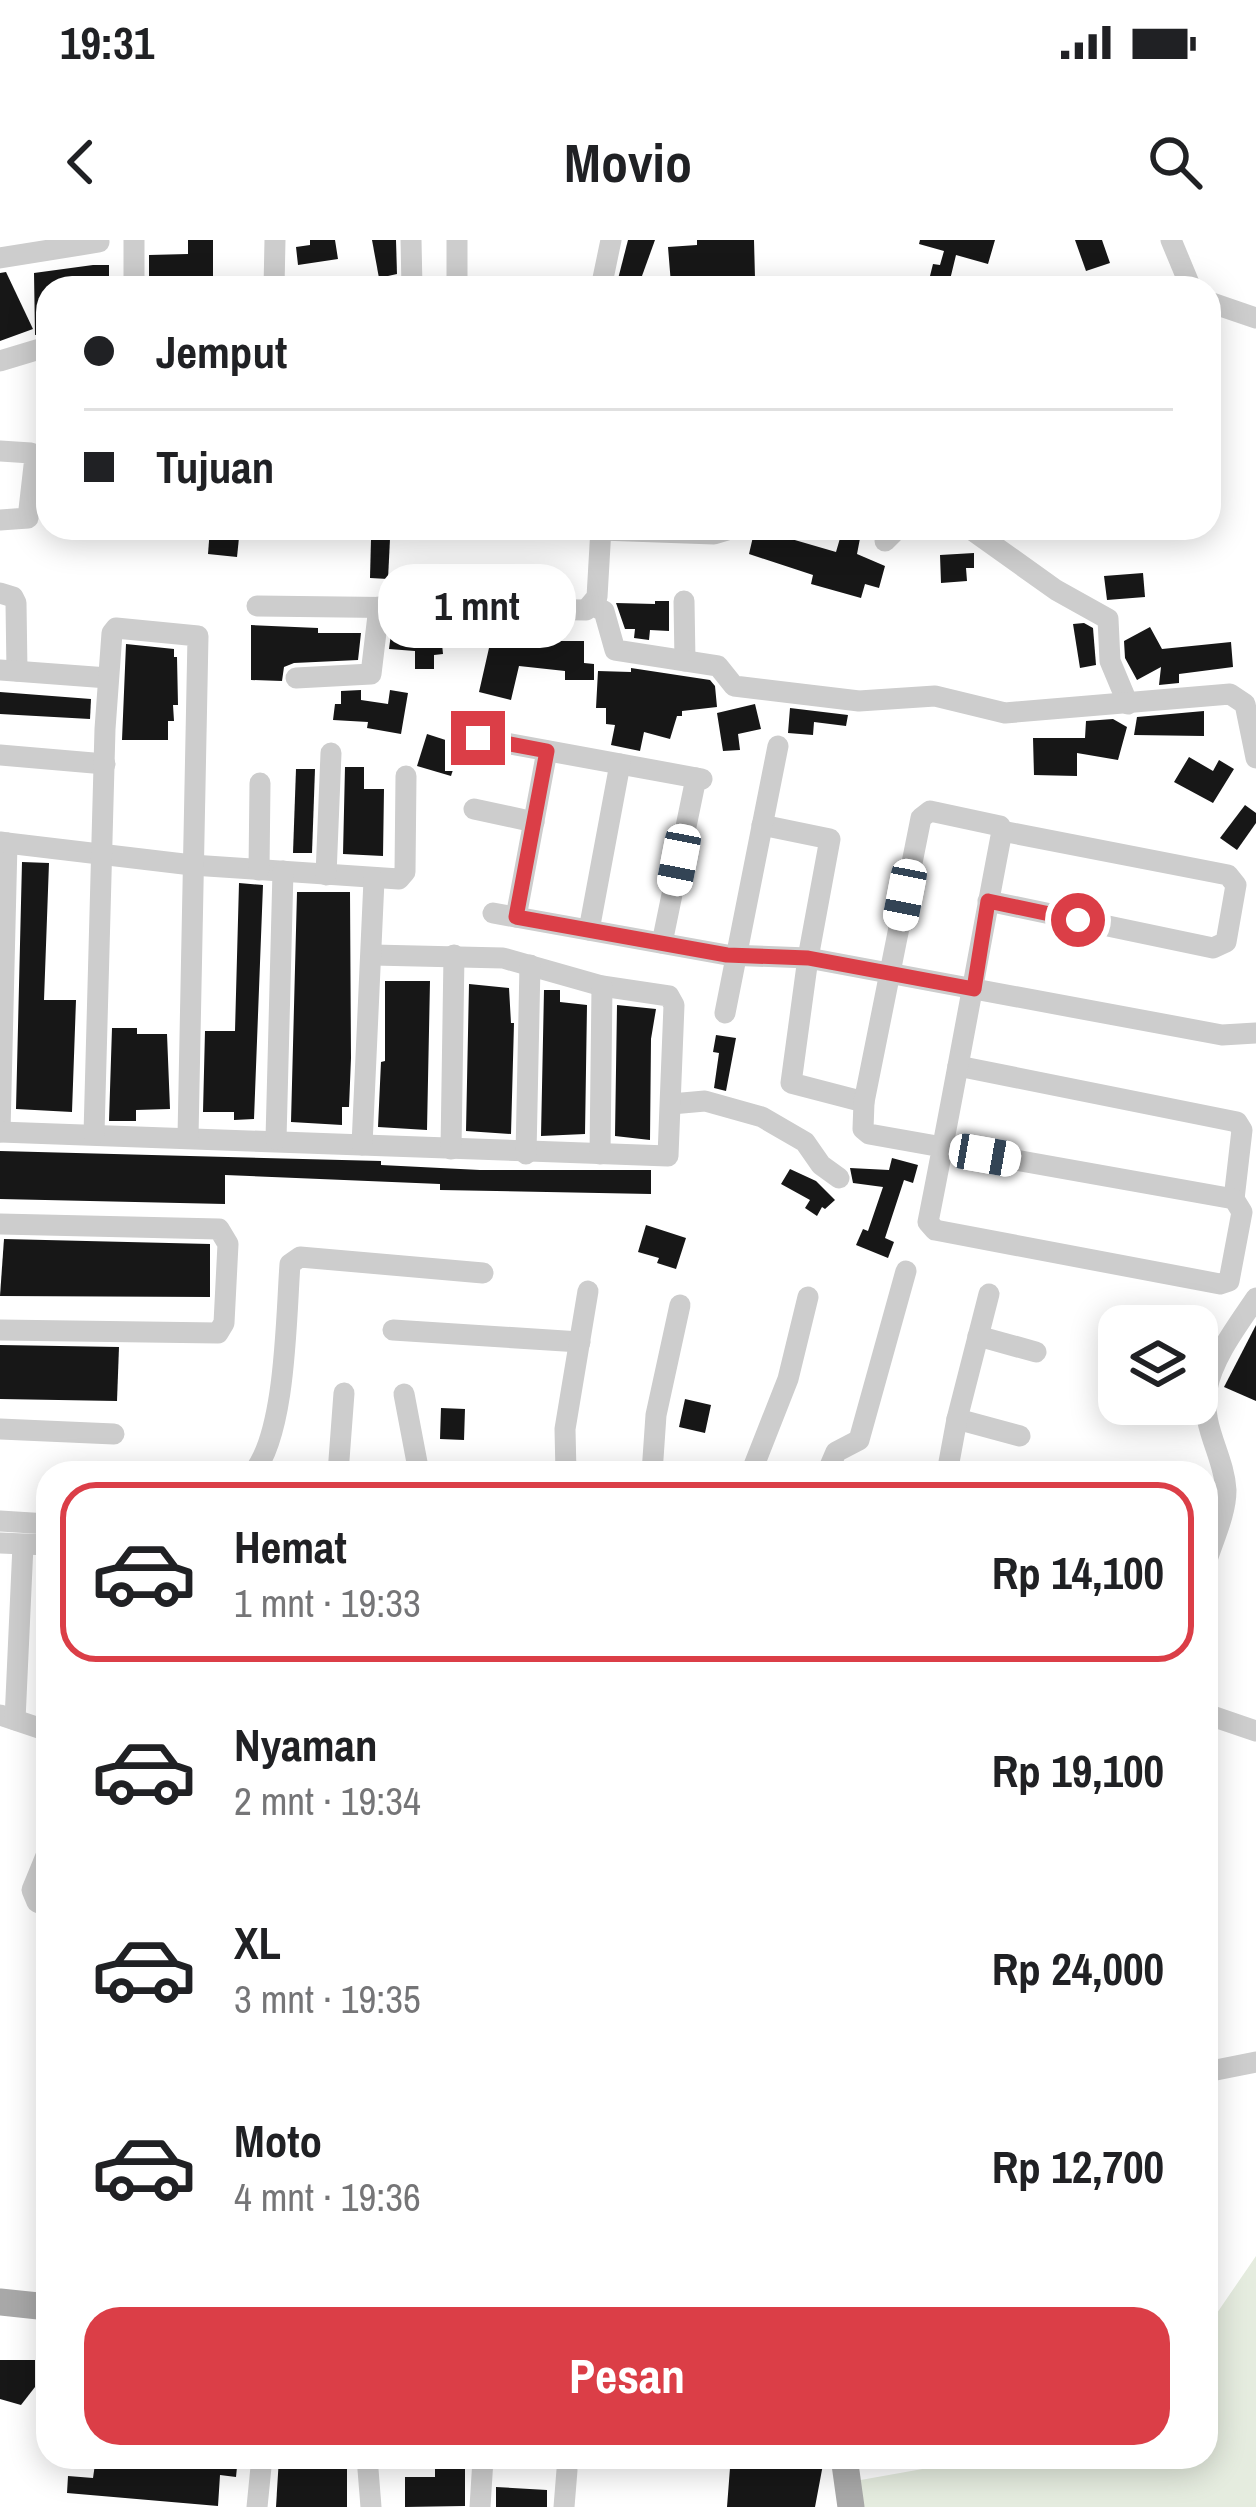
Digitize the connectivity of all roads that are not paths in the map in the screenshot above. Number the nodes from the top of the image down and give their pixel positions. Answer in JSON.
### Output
{"nodes":[{"id":1,"x":134,"y":240,"type":"edge"},
{"id":2,"x":275,"y":240,"type":"edge"},
{"id":3,"x":410,"y":240,"type":"edge"},
{"id":4,"x":457,"y":240,"type":"edge"},
{"id":5,"x":611,"y":240,"type":"edge"},
{"id":6,"x":1171,"y":240,"type":"edge"},
{"id":7,"x":99,"y":242,"type":"edge"},
{"id":8,"x":0,"y":258,"type":"edge"},
{"id":9,"x":134,"y":276,"type":"edge"},
{"id":10,"x":274,"y":276,"type":"edge"},
{"id":11,"x":412,"y":276,"type":"edge"},
{"id":12,"x":457,"y":276,"type":"edge"},
{"id":13,"x":604,"y":276,"type":"edge"},
{"id":14,"x":1186,"y":276,"type":"edge"},
{"id":15,"x":1221,"y":306,"type":"edge"},
{"id":16,"x":1256,"y":318,"type":"edge"},
{"id":17,"x":36,"y":350,"type":"edge"},
{"id":18,"x":0,"y":361,"type":"edge"},
{"id":19,"x":0,"y":451,"type":"edge"},
{"id":20,"x":0,"y":520,"type":"edge"},
{"id":21,"x":600,"y":540,"type":"edge"},
{"id":22,"x":986,"y":540,"type":"edge"},
{"id":23,"x":0,"y":593,"type":"edge"},
{"id":24,"x":684,"y":601,"type":"dead end"},
{"id":25,"x":257,"y":606,"type":"dead end"},
{"id":26,"x":593,"y":606,"type":"junction"},
{"id":27,"x":380,"y":608,"type":"junction"},
{"id":28,"x":685,"y":661,"type":"junction"},
{"id":29,"x":8,"y":670,"type":"edge"},
{"id":30,"x":108,"y":678,"type":"junction"},
{"id":31,"x":296,"y":678,"type":"dead end"},
{"id":32,"x":1128,"y":704,"type":"junction"},
{"id":33,"x":478,"y":738,"type":"dead end"},
{"id":34,"x":778,"y":746,"type":"dead end"},
{"id":35,"x":547,"y":751,"type":"junction"},
{"id":36,"x":331,"y":753,"type":"dead end"},
{"id":37,"x":0,"y":755,"type":"edge"},
{"id":38,"x":1256,"y":758,"type":"edge"},
{"id":39,"x":105,"y":764,"type":"junction"},
{"id":40,"x":620,"y":764,"type":"junction"},
{"id":41,"x":406,"y":776,"type":"dead end"},
{"id":42,"x":260,"y":783,"type":"dead end"},
{"id":43,"x":474,"y":809,"type":"dead end"},
{"id":44,"x":534,"y":822,"type":"junction"},
{"id":45,"x":762,"y":825,"type":"junction"},
{"id":46,"x":1002,"y":831,"type":"junction"},
{"id":47,"x":3,"y":842,"type":"edge"},
{"id":48,"x":105,"y":855,"type":"junction"},
{"id":49,"x":192,"y":865,"type":"junction"},
{"id":50,"x":259,"y":871,"type":"junction"},
{"id":51,"x":283,"y":871,"type":"junction"},
{"id":52,"x":326,"y":875,"type":"junction"},
{"id":53,"x":374,"y":880,"type":"junction"},
{"id":54,"x":988,"y":901,"type":"junction"},
{"id":55,"x":589,"y":930,"type":"junction"},
{"id":56,"x":662,"y":944,"type":"junction"},
{"id":57,"x":454,"y":955,"type":"junction"},
{"id":58,"x":737,"y":955,"type":"junction"},
{"id":59,"x":373,"y":956,"type":"junction"},
{"id":60,"x":808,"y":958,"type":"junction"},
{"id":61,"x":530,"y":965,"type":"junction"},
{"id":62,"x":890,"y":972,"type":"junction"},
{"id":63,"x":602,"y":986,"type":"junction"},
{"id":64,"x":974,"y":989,"type":"junction"},
{"id":65,"x":725,"y":1013,"type":"dead end"},
{"id":66,"x":1256,"y":1033,"type":"edge"},
{"id":67,"x":958,"y":1066,"type":"junction"},
{"id":68,"x":864,"y":1102,"type":"junction"},
{"id":69,"x":671,"y":1104,"type":"junction"},
{"id":70,"x":0,"y":1132,"type":"edge"},
{"id":71,"x":94,"y":1135,"type":"junction"},
{"id":72,"x":188,"y":1137,"type":"junction"},
{"id":73,"x":277,"y":1139,"type":"junction"},
{"id":74,"x":362,"y":1145,"type":"junction"},
{"id":75,"x":943,"y":1147,"type":"junction"},
{"id":76,"x":451,"y":1149,"type":"junction"},
{"id":77,"x":526,"y":1154,"type":"junction"},
{"id":78,"x":600,"y":1154,"type":"junction"},
{"id":79,"x":839,"y":1178,"type":"dead end"},
{"id":80,"x":1234,"y":1199,"type":"junction"},
{"id":81,"x":0,"y":1224,"type":"edge"},
{"id":82,"x":906,"y":1271,"type":"dead end"},
{"id":83,"x":483,"y":1273,"type":"dead end"},
{"id":84,"x":588,"y":1291,"type":"dead end"},
{"id":85,"x":989,"y":1294,"type":"dead end"},
{"id":86,"x":808,"y":1297,"type":"dead end"},
{"id":87,"x":1256,"y":1298,"type":"edge"},
{"id":88,"x":680,"y":1305,"type":"dead end"},
{"id":89,"x":0,"y":1330,"type":"edge"},
{"id":90,"x":393,"y":1330,"type":"dead end"},
{"id":91,"x":978,"y":1336,"type":"junction"},
{"id":92,"x":580,"y":1342,"type":"junction"},
{"id":93,"x":1036,"y":1352,"type":"dead end"},
{"id":94,"x":344,"y":1393,"type":"dead end"},
{"id":95,"x":404,"y":1394,"type":"dead end"},
{"id":96,"x":957,"y":1419,"type":"junction"},
{"id":97,"x":0,"y":1429,"type":"edge"},
{"id":98,"x":114,"y":1433,"type":"dead end"},
{"id":99,"x":1020,"y":1436,"type":"dead end"},
{"id":100,"x":262,"y":1461,"type":"edge"},
{"id":101,"x":339,"y":1461,"type":"edge"},
{"id":102,"x":416,"y":1461,"type":"edge"},
{"id":103,"x":566,"y":1461,"type":"edge"},
{"id":104,"x":653,"y":1461,"type":"edge"},
{"id":105,"x":756,"y":1461,"type":"edge"},
{"id":106,"x":832,"y":1461,"type":"edge"},
{"id":107,"x":949,"y":1461,"type":"edge"},
{"id":108,"x":0,"y":1521,"type":"edge"},
{"id":109,"x":1218,"y":1521,"type":"edge"},
{"id":110,"x":36,"y":1523,"type":"edge"},
{"id":111,"x":0,"y":1543,"type":"edge"},
{"id":112,"x":23,"y":1544,"type":"junction"},
{"id":113,"x":36,"y":1545,"type":"edge"},
{"id":114,"x":1218,"y":1718,"type":"edge"},
{"id":115,"x":5,"y":1720,"type":"edge"},
{"id":116,"x":36,"y":1729,"type":"edge"},
{"id":117,"x":1256,"y":1731,"type":"edge"},
{"id":118,"x":1256,"y":2062,"type":"edge"},
{"id":119,"x":1218,"y":2070,"type":"edge"},
{"id":120,"x":0,"y":2302,"type":"edge"},
{"id":121,"x":36,"y":2306,"type":"edge"},
{"id":122,"x":261,"y":2469,"type":"edge"},
{"id":123,"x":368,"y":2469,"type":"edge"},
{"id":124,"x":482,"y":2469,"type":"edge"},
{"id":125,"x":846,"y":2469,"type":"edge"},
{"id":126,"x":567,"y":2470,"type":"dead end"},
{"id":127,"x":257,"y":2507,"type":"edge"},
{"id":128,"x":370,"y":2507,"type":"edge"},
{"id":129,"x":480,"y":2507,"type":"edge"},
{"id":130,"x":564,"y":2507,"type":"edge"},
{"id":131,"x":851,"y":2507,"type":"edge"}],
"edges":[{"from":1,"to":9,"type":"street"},
{"from":2,"to":10,"type":"street"},
{"from":3,"to":11,"type":"street"},
{"from":4,"to":12,"type":"street"},
{"from":5,"to":13,"type":"street"},
{"from":6,"to":14,"type":"street"},
{"from":7,"to":8,"type":"street"},
{"from":15,"to":16,"type":"street"},
{"from":17,"to":18,"type":"street"},
{"from":19,"to":20,"type":"street"},
{"from":21,"to":26,"type":"street"},
{"from":22,"to":32,"type":"street"},
{"from":23,"to":29,"type":"street"},
{"from":24,"to":28,"type":"street"},
{"from":25,"to":27,"type":"street"},
{"from":26,"to":27,"type":"street"},
{"from":26,"to":28,"type":"street"},
{"from":27,"to":31,"type":"street"},
{"from":28,"to":32,"type":"street"},
{"from":29,"to":30,"type":"street"},
{"from":30,"to":39,"type":"street"},
{"from":30,"to":49,"type":"street"},
{"from":32,"to":38,"type":"street"},
{"from":33,"to":35,"type":"street"},
{"from":34,"to":45,"type":"street"},
{"from":35,"to":40,"type":"street"},
{"from":35,"to":44,"type":"street"},
{"from":36,"to":52,"type":"street"},
{"from":37,"to":39,"type":"street"},
{"from":39,"to":48,"type":"street"},
{"from":40,"to":55,"type":"street"},
{"from":40,"to":56,"type":"street"},
{"from":41,"to":53,"type":"street"},
{"from":42,"to":50,"type":"street"},
{"from":43,"to":44,"type":"street"},
{"from":44,"to":55,"type":"street"},
{"from":45,"to":58,"type":"street"},
{"from":45,"to":60,"type":"street"},
{"from":46,"to":54,"type":"street"},
{"from":46,"to":54,"type":"street"},
{"from":46,"to":62,"type":"street"},
{"from":47,"to":48,"type":"street"},
{"from":47,"to":70,"type":"street"},
{"from":48,"to":49,"type":"street"},
{"from":48,"to":71,"type":"street"},
{"from":49,"to":50,"type":"street"},
{"from":49,"to":72,"type":"street"},
{"from":50,"to":51,"type":"street"},
{"from":51,"to":52,"type":"street"},
{"from":51,"to":73,"type":"street"},
{"from":52,"to":53,"type":"street"},
{"from":53,"to":59,"type":"street"},
{"from":54,"to":64,"type":"street"},
{"from":55,"to":56,"type":"street"},
{"from":56,"to":58,"type":"street"},
{"from":57,"to":59,"type":"street"},
{"from":57,"to":61,"type":"street"},
{"from":57,"to":76,"type":"street"},
{"from":58,"to":60,"type":"street"},
{"from":58,"to":65,"type":"street"},
{"from":59,"to":74,"type":"street"},
{"from":60,"to":62,"type":"street"},
{"from":60,"to":68,"type":"street"},
{"from":61,"to":63,"type":"street"},
{"from":61,"to":77,"type":"street"},
{"from":62,"to":64,"type":"street"},
{"from":62,"to":68,"type":"street"},
{"from":63,"to":69,"type":"street"},
{"from":63,"to":78,"type":"street"},
{"from":64,"to":66,"type":"street"},
{"from":64,"to":67,"type":"street"},
{"from":67,"to":75,"type":"street"},
{"from":67,"to":80,"type":"street"},
{"from":68,"to":75,"type":"street"},
{"from":69,"to":78,"type":"street"},
{"from":69,"to":79,"type":"street"},
{"from":70,"to":71,"type":"street"},
{"from":71,"to":72,"type":"street"},
{"from":72,"to":73,"type":"street"},
{"from":73,"to":74,"type":"street"},
{"from":74,"to":76,"type":"street"},
{"from":75,"to":80,"type":"street"},
{"from":75,"to":80,"type":"street"},
{"from":76,"to":77,"type":"street"},
{"from":77,"to":78,"type":"street"},
{"from":81,"to":89,"type":"street"},
{"from":82,"to":106,"type":"street"},
{"from":83,"to":100,"type":"street"},
{"from":84,"to":92,"type":"street"},
{"from":85,"to":91,"type":"street"},
{"from":86,"to":105,"type":"street"},
{"from":87,"to":109,"type":"street"},
{"from":88,"to":104,"type":"street"},
{"from":90,"to":92,"type":"street"},
{"from":91,"to":93,"type":"street"},
{"from":91,"to":96,"type":"street"},
{"from":92,"to":103,"type":"street"},
{"from":94,"to":101,"type":"street"},
{"from":95,"to":102,"type":"street"},
{"from":96,"to":99,"type":"street"},
{"from":96,"to":107,"type":"street"},
{"from":97,"to":98,"type":"street"},
{"from":108,"to":110,"type":"street"},
{"from":111,"to":112,"type":"street"},
{"from":112,"to":113,"type":"street"},
{"from":112,"to":115,"type":"street"},
{"from":114,"to":117,"type":"street"},
{"from":115,"to":116,"type":"street"},
{"from":118,"to":119,"type":"street"},
{"from":120,"to":121,"type":"main road"},
{"from":122,"to":127,"type":"street"},
{"from":123,"to":128,"type":"street"},
{"from":124,"to":129,"type":"street"},
{"from":125,"to":131,"type":"main road"},
{"from":126,"to":130,"type":"street"}]}
